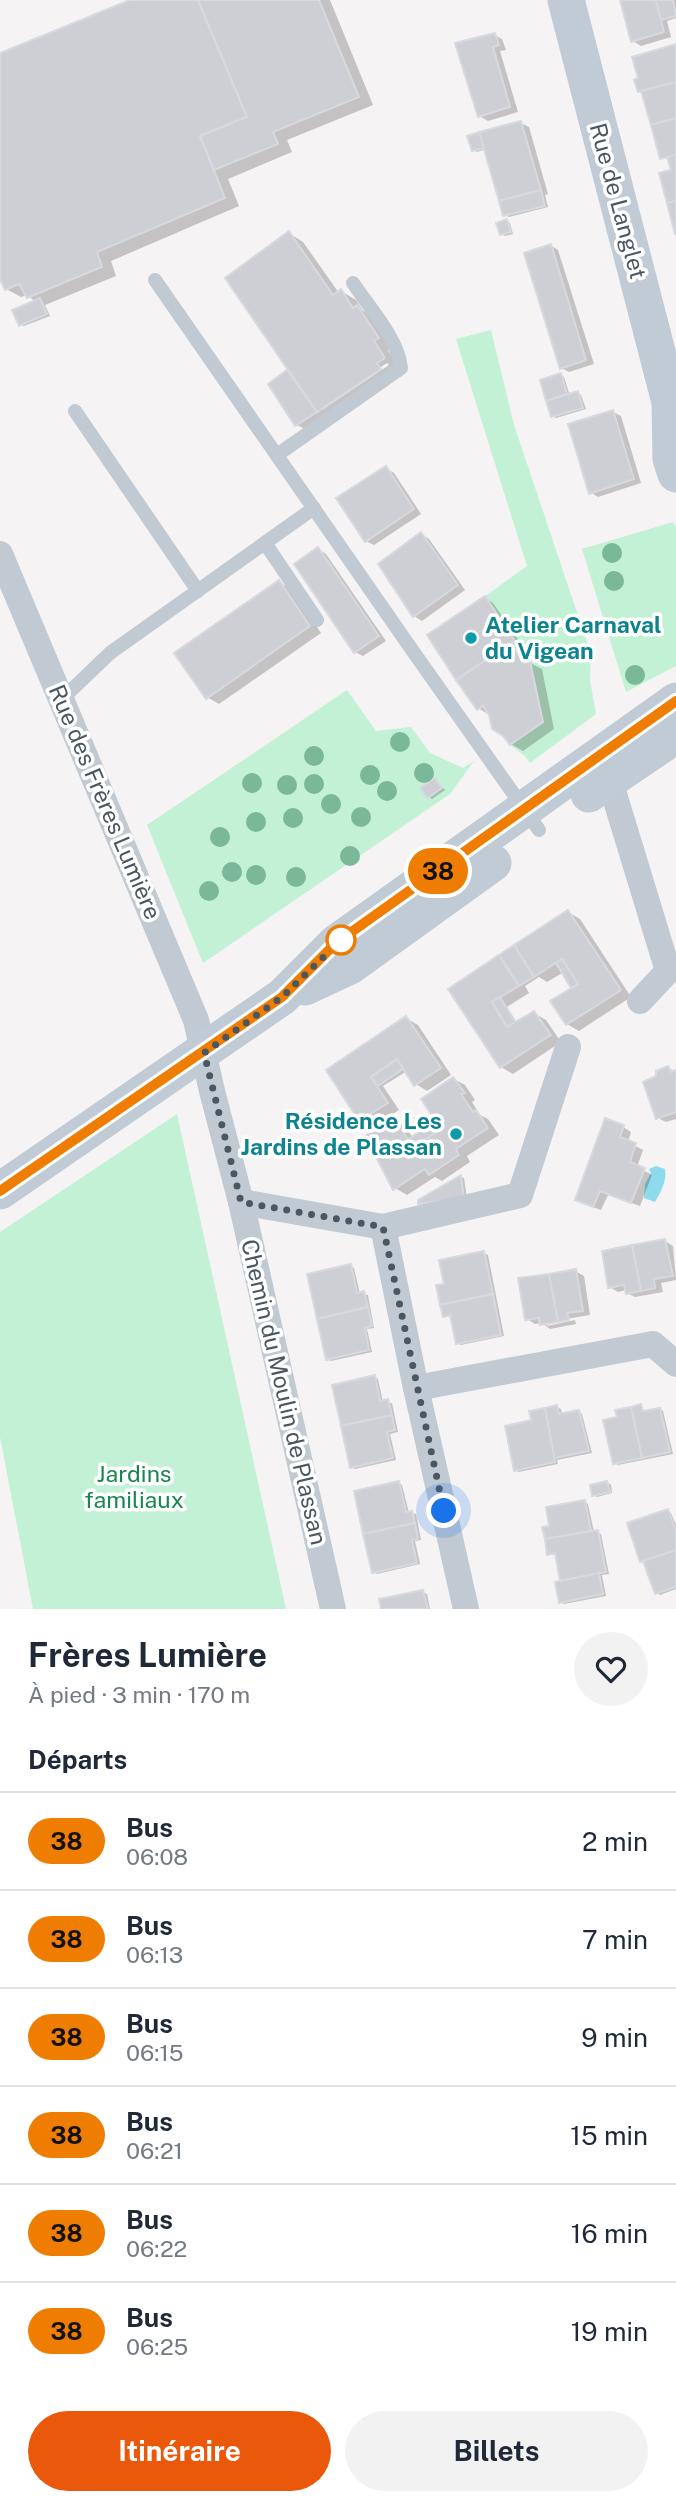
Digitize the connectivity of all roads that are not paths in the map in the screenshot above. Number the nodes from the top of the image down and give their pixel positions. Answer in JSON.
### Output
{"nodes":[{"id":1,"x":566,"y":0,"type":"edge"},
{"id":2,"x":155,"y":279,"type":"dead end"},
{"id":3,"x":353,"y":283,"type":"dead end"},
{"id":4,"x":673,"y":408,"type":"edge"},
{"id":5,"x":75,"y":411,"type":"dead end"},
{"id":6,"x":277,"y":455,"type":"junction"},
{"id":7,"x":676,"y":474,"type":"edge"},
{"id":8,"x":314,"y":508,"type":"junction"},
{"id":9,"x":265,"y":543,"type":"junction"},
{"id":10,"x":0,"y":554,"type":"edge"},
{"id":11,"x":198,"y":591,"type":"junction"},
{"id":12,"x":317,"y":620,"type":"dead end"},
{"id":13,"x":62,"y":699,"type":"junction"},
{"id":14,"x":676,"y":701,"type":"edge"},
{"id":15,"x":676,"y":735,"type":"edge"},
{"id":16,"x":600,"y":772,"type":"junction"},
{"id":17,"x":532,"y":819,"type":"junction"},
{"id":18,"x":640,"y":1001,"type":"dead end"},
{"id":19,"x":568,"y":1047,"type":"dead end"},
{"id":20,"x":204,"y":1053,"type":"junction"},
{"id":21,"x":0,"y":1191,"type":"edge"},
{"id":22,"x":241,"y":1202,"type":"junction"},
{"id":23,"x":383,"y":1227,"type":"junction"},
{"id":24,"x":676,"y":1364,"type":"edge"},
{"id":25,"x":416,"y":1388,"type":"junction"},
{"id":26,"x":333,"y":1609,"type":"edge"},
{"id":27,"x":466,"y":1609,"type":"edge"}],
"edges":[{"from":1,"to":4,"type":"main road","name":"Rue de Langlet"},
{"from":2,"to":6,"type":"lane"},
{"from":3,"to":6,"type":"lane"},
{"from":4,"to":7,"type":"main road","name":"Rue de Langlet"},
{"from":5,"to":11,"type":"lane"},
{"from":6,"to":8,"type":"lane"},
{"from":8,"to":9,"type":"lane"},
{"from":8,"to":17,"type":"lane"},
{"from":9,"to":11,"type":"lane"},
{"from":9,"to":12,"type":"lane"},
{"from":10,"to":13,"type":"street","name":"Rue des Frères Lumière"},
{"from":11,"to":13,"type":"lane"},
{"from":13,"to":20,"type":"street","name":"Rue des Frères Lumière"},
{"from":14,"to":16,"type":"main road"},
{"from":15,"to":16,"type":"main road"},
{"from":16,"to":17,"type":"main road"},
{"from":16,"to":18,"type":"street"},
{"from":17,"to":20,"type":"main road"},
{"from":19,"to":23,"type":"street"},
{"from":20,"to":21,"type":"main road"},
{"from":20,"to":22,"type":"street","name":"Chemin du Moulin de Plassan"},
{"from":22,"to":23,"type":"street"},
{"from":22,"to":26,"type":"street","name":"Chemin du Moulin de Plassan"},
{"from":23,"to":25,"type":"street"},
{"from":24,"to":25,"type":"street"},
{"from":25,"to":27,"type":"street"}]}
